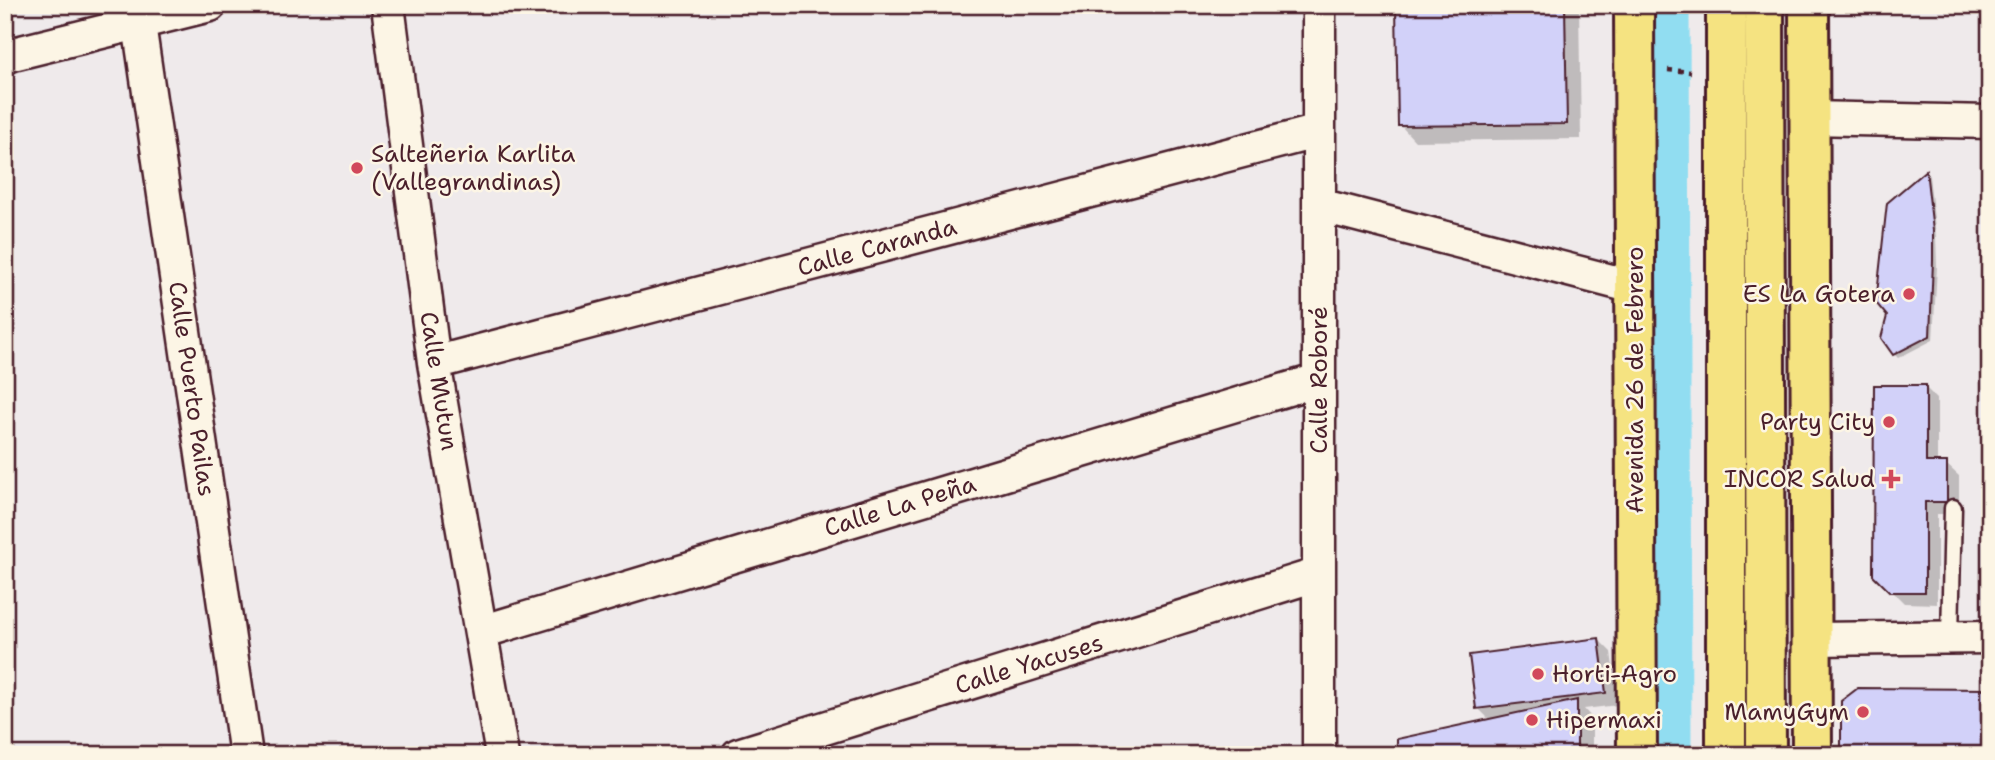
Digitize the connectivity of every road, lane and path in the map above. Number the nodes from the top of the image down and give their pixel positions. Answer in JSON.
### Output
{"nodes":[{"id":1,"x":211,"y":5,"type":"edge"},
{"id":2,"x":388,"y":5,"type":"edge"},
{"id":3,"x":1319,"y":5,"type":"edge"},
{"id":4,"x":1633,"y":5,"type":"edge"},
{"id":5,"x":1727,"y":5,"type":"edge"},
{"id":6,"x":1764,"y":5,"type":"edge"},
{"id":7,"x":1809,"y":5,"type":"edge"},
{"id":8,"x":139,"y":24,"type":"junction"},
{"id":9,"x":5,"y":57,"type":"edge"},
{"id":10,"x":1657,"y":69,"type":"dead end"},
{"id":11,"x":1692,"y":72,"type":"dead end"},
{"id":12,"x":1810,"y":118,"type":"junction"},
{"id":13,"x":1990,"y":122,"type":"edge"},
{"id":14,"x":1319,"y":131,"type":"junction"},
{"id":15,"x":1319,"y":205,"type":"junction"},
{"id":16,"x":1634,"y":287,"type":"junction"},
{"id":17,"x":434,"y":363,"type":"junction"},
{"id":18,"x":1318,"y":380,"type":"junction"},
{"id":19,"x":1953,"y":508,"type":"dead end"},
{"id":20,"x":1319,"y":573,"type":"junction"},
{"id":21,"x":481,"y":632,"type":"junction"},
{"id":22,"x":1950,"y":637,"type":"junction"},
{"id":23,"x":1990,"y":637,"type":"edge"},
{"id":24,"x":1812,"y":639,"type":"junction"},
{"id":25,"x":246,"y":755,"type":"edge"},
{"id":26,"x":502,"y":755,"type":"edge"},
{"id":27,"x":738,"y":755,"type":"edge"},
{"id":28,"x":1319,"y":755,"type":"edge"},
{"id":29,"x":1637,"y":755,"type":"edge"},
{"id":30,"x":1726,"y":755,"type":"edge"},
{"id":31,"x":1766,"y":755,"type":"edge"},
{"id":32,"x":1812,"y":755,"type":"edge"}],
"edges":[{"from":1,"to":8,"type":"street"},
{"from":2,"to":17,"type":"street","name":"Calle Mutun"},
{"from":3,"to":14,"type":"street","name":"Calle Roboré"},
{"from":4,"to":16,"type":"main road","name":"Avenida 26 de Febrero"},
{"from":5,"to":30,"type":"main road"},
{"from":6,"to":31,"type":"main road"},
{"from":7,"to":12,"type":"main road"},
{"from":8,"to":9,"type":"street"},
{"from":8,"to":25,"type":"street","name":"Calle Puerto Pailas"},
{"from":10,"to":11,"type":"path"},
{"from":12,"to":13,"type":"street"},
{"from":12,"to":24,"type":"main road"},
{"from":14,"to":15,"type":"street","name":"Calle Roboré"},
{"from":14,"to":17,"type":"street","name":"Calle Caranda"},
{"from":15,"to":16,"type":"street"},
{"from":15,"to":18,"type":"street","name":"Calle Roboré"},
{"from":16,"to":29,"type":"main road","name":"Avenida 26 de Febrero"},
{"from":17,"to":21,"type":"street","name":"Calle Mutun"},
{"from":18,"to":20,"type":"street","name":"Calle Roboré"},
{"from":18,"to":21,"type":"street","name":"Calle La Peña"},
{"from":19,"to":22,"type":"lane"},
{"from":20,"to":27,"type":"street","name":"Calle Yacuses"},
{"from":20,"to":28,"type":"street","name":"Calle Roboré"},
{"from":21,"to":26,"type":"street","name":"Calle Mutun"},
{"from":22,"to":23,"type":"street"},
{"from":22,"to":24,"type":"street"},
{"from":24,"to":32,"type":"main road"}]}
